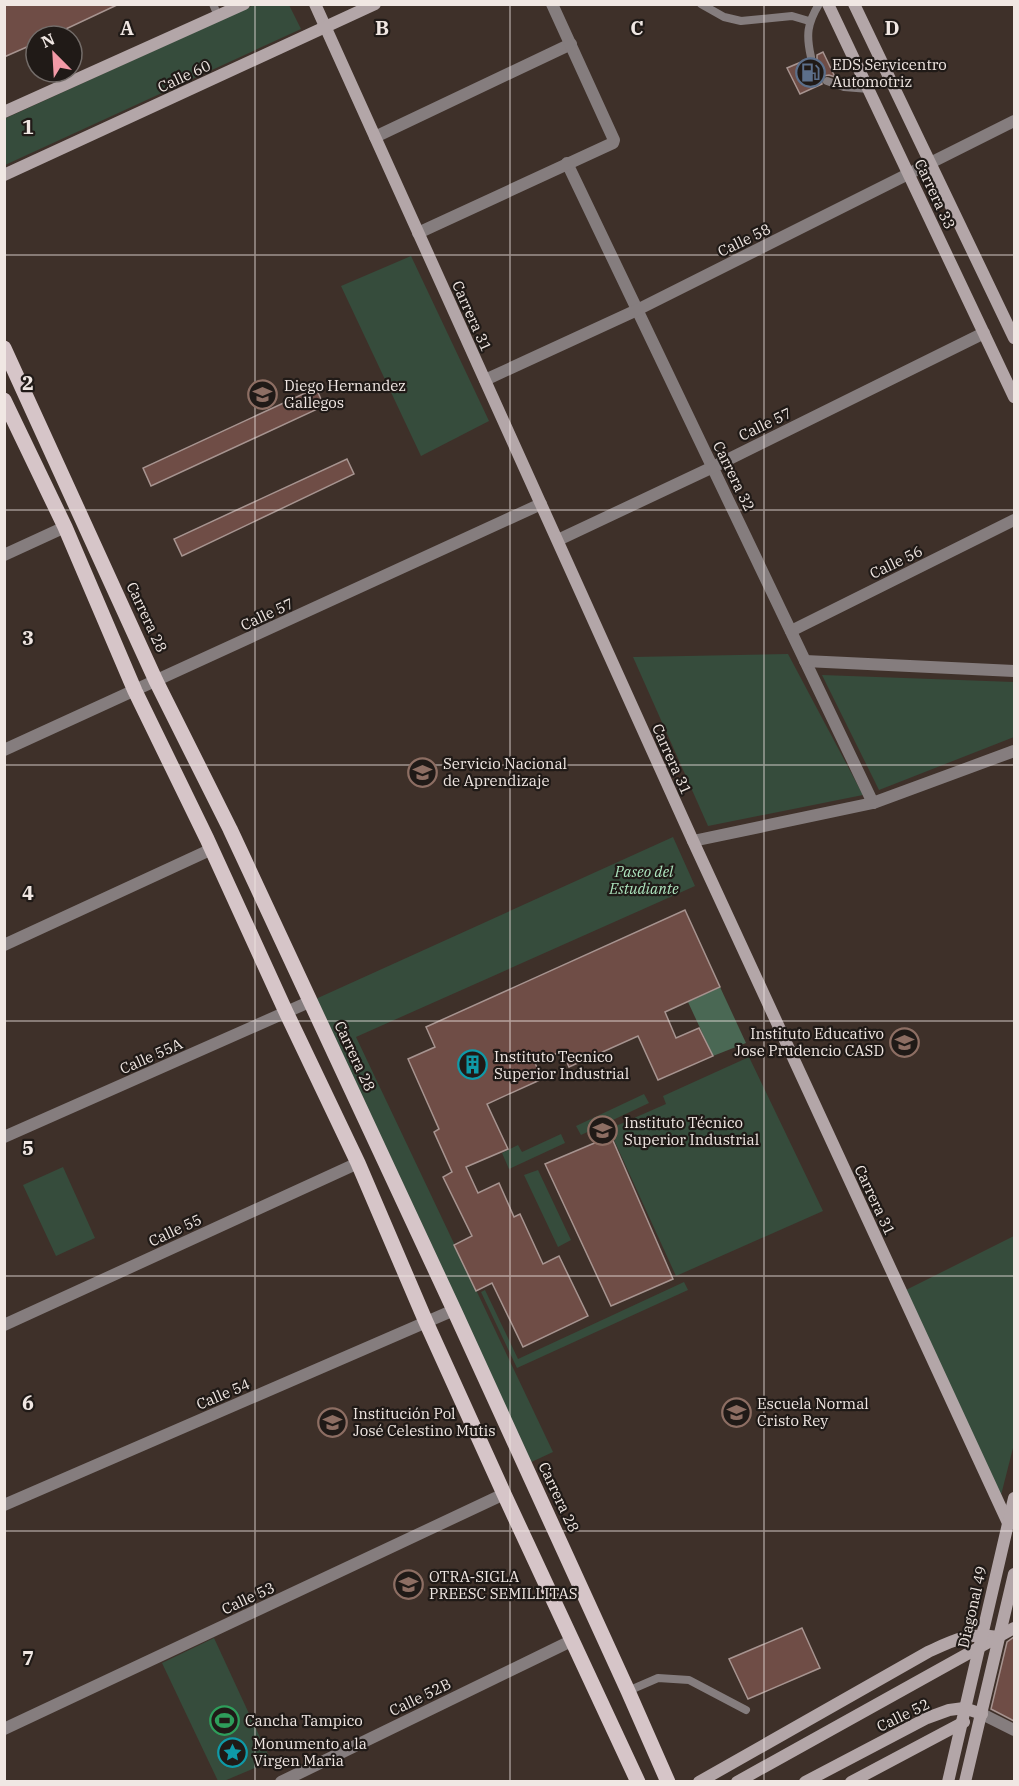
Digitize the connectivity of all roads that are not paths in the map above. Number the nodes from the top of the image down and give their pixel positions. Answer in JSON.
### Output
{"nodes":[{"id":1,"x":244,"y":4,"type":"edge"},
{"id":2,"x":315,"y":4,"type":"edge"},
{"id":3,"x":375,"y":4,"type":"edge"},
{"id":4,"x":552,"y":4,"type":"edge"},
{"id":5,"x":701,"y":4,"type":"edge"},
{"id":6,"x":819,"y":4,"type":"edge"},
{"id":7,"x":828,"y":4,"type":"edge"},
{"id":8,"x":854,"y":4,"type":"edge"},
{"id":9,"x":215,"y":10,"type":"edge"},
{"id":10,"x":809,"y":21,"type":"junction"},
{"id":11,"x":326,"y":27,"type":"junction"},
{"id":12,"x":571,"y":44,"type":"junction"},
{"id":13,"x":811,"y":57,"type":"dead end"},
{"id":14,"x":827,"y":81,"type":"dead end"},
{"id":15,"x":869,"y":89,"type":"junction"},
{"id":16,"x":4,"y":112,"type":"edge"},
{"id":17,"x":1014,"y":121,"type":"edge"},
{"id":18,"x":375,"y":137,"type":"junction"},
{"id":19,"x":567,"y":163,"type":"junction"},
{"id":20,"x":930,"y":164,"type":"junction"},
{"id":21,"x":4,"y":175,"type":"edge"},
{"id":22,"x":909,"y":175,"type":"junction"},
{"id":23,"x":418,"y":232,"type":"junction"},
{"id":24,"x":637,"y":310,"type":"junction"},
{"id":25,"x":984,"y":333,"type":"junction"},
{"id":26,"x":1014,"y":338,"type":"edge"},
{"id":27,"x":4,"y":348,"type":"edge"},
{"id":28,"x":485,"y":380,"type":"junction"},
{"id":29,"x":1014,"y":397,"type":"edge"},
{"id":30,"x":4,"y":400,"type":"edge"},
{"id":31,"x":712,"y":467,"type":"junction"},
{"id":32,"x":541,"y":504,"type":"junction"},
{"id":33,"x":1014,"y":520,"type":"edge"},
{"id":34,"x":65,"y":527,"type":"junction"},
{"id":35,"x":558,"y":540,"type":"junction"},
{"id":36,"x":4,"y":555,"type":"edge"},
{"id":37,"x":791,"y":631,"type":"junction"},
{"id":38,"x":805,"y":662,"type":"junction"},
{"id":39,"x":1014,"y":671,"type":"edge"},
{"id":40,"x":156,"y":681,"type":"junction"},
{"id":41,"x":135,"y":691,"type":"junction"},
{"id":42,"x":4,"y":750,"type":"edge"},
{"id":43,"x":1014,"y":751,"type":"edge"},
{"id":44,"x":873,"y":803,"type":"junction"},
{"id":45,"x":693,"y":841,"type":"junction"},
{"id":46,"x":212,"y":849,"type":"junction"},
{"id":47,"x":4,"y":945,"type":"edge"},
{"id":48,"x":309,"y":1002,"type":"junction"},
{"id":49,"x":286,"y":1012,"type":"junction"},
{"id":50,"x":4,"y":1137,"type":"edge"},
{"id":51,"x":358,"y":1163,"type":"junction"},
{"id":52,"x":454,"y":1310,"type":"junction"},
{"id":53,"x":426,"y":1322,"type":"junction"},
{"id":54,"x":4,"y":1325,"type":"edge"},
{"id":55,"x":504,"y":1494,"type":"junction"},
{"id":56,"x":1014,"y":1498,"type":"edge"},
{"id":57,"x":4,"y":1505,"type":"edge"},
{"id":58,"x":1008,"y":1522,"type":"junction"},
{"id":59,"x":1014,"y":1575,"type":"edge"},
{"id":60,"x":1014,"y":1628,"type":"edge"},
{"id":61,"x":981,"y":1634,"type":"junction"},
{"id":62,"x":999,"y":1637,"type":"junction"},
{"id":63,"x":573,"y":1640,"type":"junction"},
{"id":64,"x":979,"y":1647,"type":"junction"},
{"id":65,"x":628,"y":1691,"type":"junction"},
{"id":66,"x":964,"y":1708,"type":"junction"},
{"id":67,"x":746,"y":1710,"type":"dead end"},
{"id":68,"x":982,"y":1714,"type":"junction"},
{"id":69,"x":962,"y":1724,"type":"junction"},
{"id":70,"x":794,"y":1728,"type":"junction"},
{"id":71,"x":4,"y":1729,"type":"edge"},
{"id":72,"x":829,"y":1730,"type":"junction"},
{"id":73,"x":1014,"y":1730,"type":"edge"},
{"id":74,"x":280,"y":1782,"type":"edge"},
{"id":75,"x":638,"y":1782,"type":"edge"},
{"id":76,"x":668,"y":1782,"type":"edge"},
{"id":77,"x":699,"y":1782,"type":"edge"},
{"id":78,"x":737,"y":1782,"type":"edge"},
{"id":79,"x":805,"y":1782,"type":"edge"},
{"id":80,"x":851,"y":1782,"type":"edge"},
{"id":81,"x":948,"y":1782,"type":"edge"},
{"id":82,"x":965,"y":1782,"type":"edge"}],
"edges":[{"from":1,"to":9,"type":"street"},
{"from":2,"to":11,"type":"street","name":"Carrera 31"},
{"from":3,"to":11,"type":"street","name":"Calle 60"},
{"from":4,"to":12,"type":"street"},
{"from":5,"to":10,"type":"lane"},
{"from":6,"to":10,"type":"lane"},
{"from":7,"to":15,"type":"street","name":"Carrera 33"},
{"from":8,"to":20,"type":"street","name":"Carrera 33"},
{"from":9,"to":16,"type":"street"},
{"from":10,"to":13,"type":"lane"},
{"from":11,"to":18,"type":"street","name":"Carrera 31"},
{"from":11,"to":21,"type":"street","name":"Calle 60"},
{"from":12,"to":18,"type":"street"},
{"from":12,"to":19,"type":"street"},
{"from":14,"to":15,"type":"lane"},
{"from":15,"to":22,"type":"street","name":"Carrera 33"},
{"from":17,"to":20,"type":"street","name":"Calle 58"},
{"from":18,"to":23,"type":"street","name":"Carrera 31"},
{"from":19,"to":23,"type":"street"},
{"from":19,"to":24,"type":"street","name":"Carrera 32"},
{"from":20,"to":22,"type":"street","name":"Calle 58"},
{"from":20,"to":26,"type":"street","name":"Carrera 33"},
{"from":22,"to":24,"type":"street","name":"Calle 58"},
{"from":22,"to":25,"type":"street","name":"Carrera 33"},
{"from":23,"to":28,"type":"street","name":"Carrera 31"},
{"from":24,"to":28,"type":"street","name":"Calle 58"},
{"from":24,"to":31,"type":"street","name":"Carrera 32"},
{"from":25,"to":29,"type":"street","name":"Carrera 33"},
{"from":25,"to":31,"type":"street","name":"Calle 57"},
{"from":27,"to":40,"type":"main road","name":"Carrera 28"},
{"from":28,"to":32,"type":"street","name":"Carrera 31"},
{"from":30,"to":34,"type":"main road"},
{"from":31,"to":35,"type":"street","name":"Calle 57"},
{"from":31,"to":37,"type":"street","name":"Carrera 32"},
{"from":32,"to":35,"type":"street","name":"Carrera 31"},
{"from":32,"to":40,"type":"street","name":"Calle 57"},
{"from":33,"to":37,"type":"street","name":"Calle 56"},
{"from":34,"to":36,"type":"street"},
{"from":34,"to":41,"type":"main road"},
{"from":35,"to":45,"type":"street","name":"Carrera 31"},
{"from":37,"to":38,"type":"street","name":"Carrera 32"},
{"from":38,"to":39,"type":"street"},
{"from":38,"to":44,"type":"street","name":"Carrera 32"},
{"from":40,"to":41,"type":"street","name":"Calle 57"},
{"from":40,"to":48,"type":"main road","name":"Carrera 28"},
{"from":41,"to":42,"type":"street","name":"Calle 57"},
{"from":41,"to":46,"type":"main road"},
{"from":43,"to":44,"type":"street"},
{"from":44,"to":45,"type":"street"},
{"from":45,"to":58,"type":"street","name":"Carrera 31"},
{"from":46,"to":47,"type":"street"},
{"from":46,"to":49,"type":"main road"},
{"from":48,"to":49,"type":"street","name":"Calle 55A"},
{"from":48,"to":52,"type":"main road","name":"Carrera 28"},
{"from":49,"to":50,"type":"street","name":"Calle 55A"},
{"from":49,"to":51,"type":"main road"},
{"from":51,"to":53,"type":"main road"},
{"from":51,"to":54,"type":"street","name":"Calle 55"},
{"from":52,"to":53,"type":"street","name":"Calle 54"},
{"from":52,"to":65,"type":"main road","name":"Carrera 28"},
{"from":53,"to":55,"type":"main road"},
{"from":53,"to":57,"type":"street","name":"Calle 54"},
{"from":55,"to":63,"type":"main road"},
{"from":55,"to":71,"type":"street","name":"Calle 53"},
{"from":56,"to":58,"type":"street","name":"Diagonal 49"},
{"from":58,"to":61,"type":"street","name":"Diagonal 49"},
{"from":59,"to":62,"type":"street"},
{"from":60,"to":62,"type":"street","name":"Calle 52"},
{"from":61,"to":62,"type":"street"},
{"from":61,"to":64,"type":"street","name":"Diagonal 49"},
{"from":61,"to":70,"type":"street"},
{"from":62,"to":64,"type":"street","name":"Calle 52"},
{"from":62,"to":68,"type":"street"},
{"from":63,"to":74,"type":"street","name":"Calle 52B"},
{"from":63,"to":75,"type":"main road"},
{"from":64,"to":66,"type":"street","name":"Diagonal 49"},
{"from":64,"to":72,"type":"street","name":"Calle 52"},
{"from":65,"to":67,"type":"lane"},
{"from":65,"to":76,"type":"main road","name":"Carrera 28"},
{"from":66,"to":68,"type":"street"},
{"from":66,"to":69,"type":"street","name":"Diagonal 49"},
{"from":66,"to":79,"type":"street","name":"Calle 52"},
{"from":68,"to":69,"type":"street"},
{"from":68,"to":73,"type":"street"},
{"from":68,"to":82,"type":"street"},
{"from":69,"to":80,"type":"street"},
{"from":69,"to":81,"type":"street","name":"Diagonal 49"},
{"from":70,"to":72,"type":"street"},
{"from":70,"to":77,"type":"street"},
{"from":72,"to":78,"type":"street","name":"Calle 52"}]}
